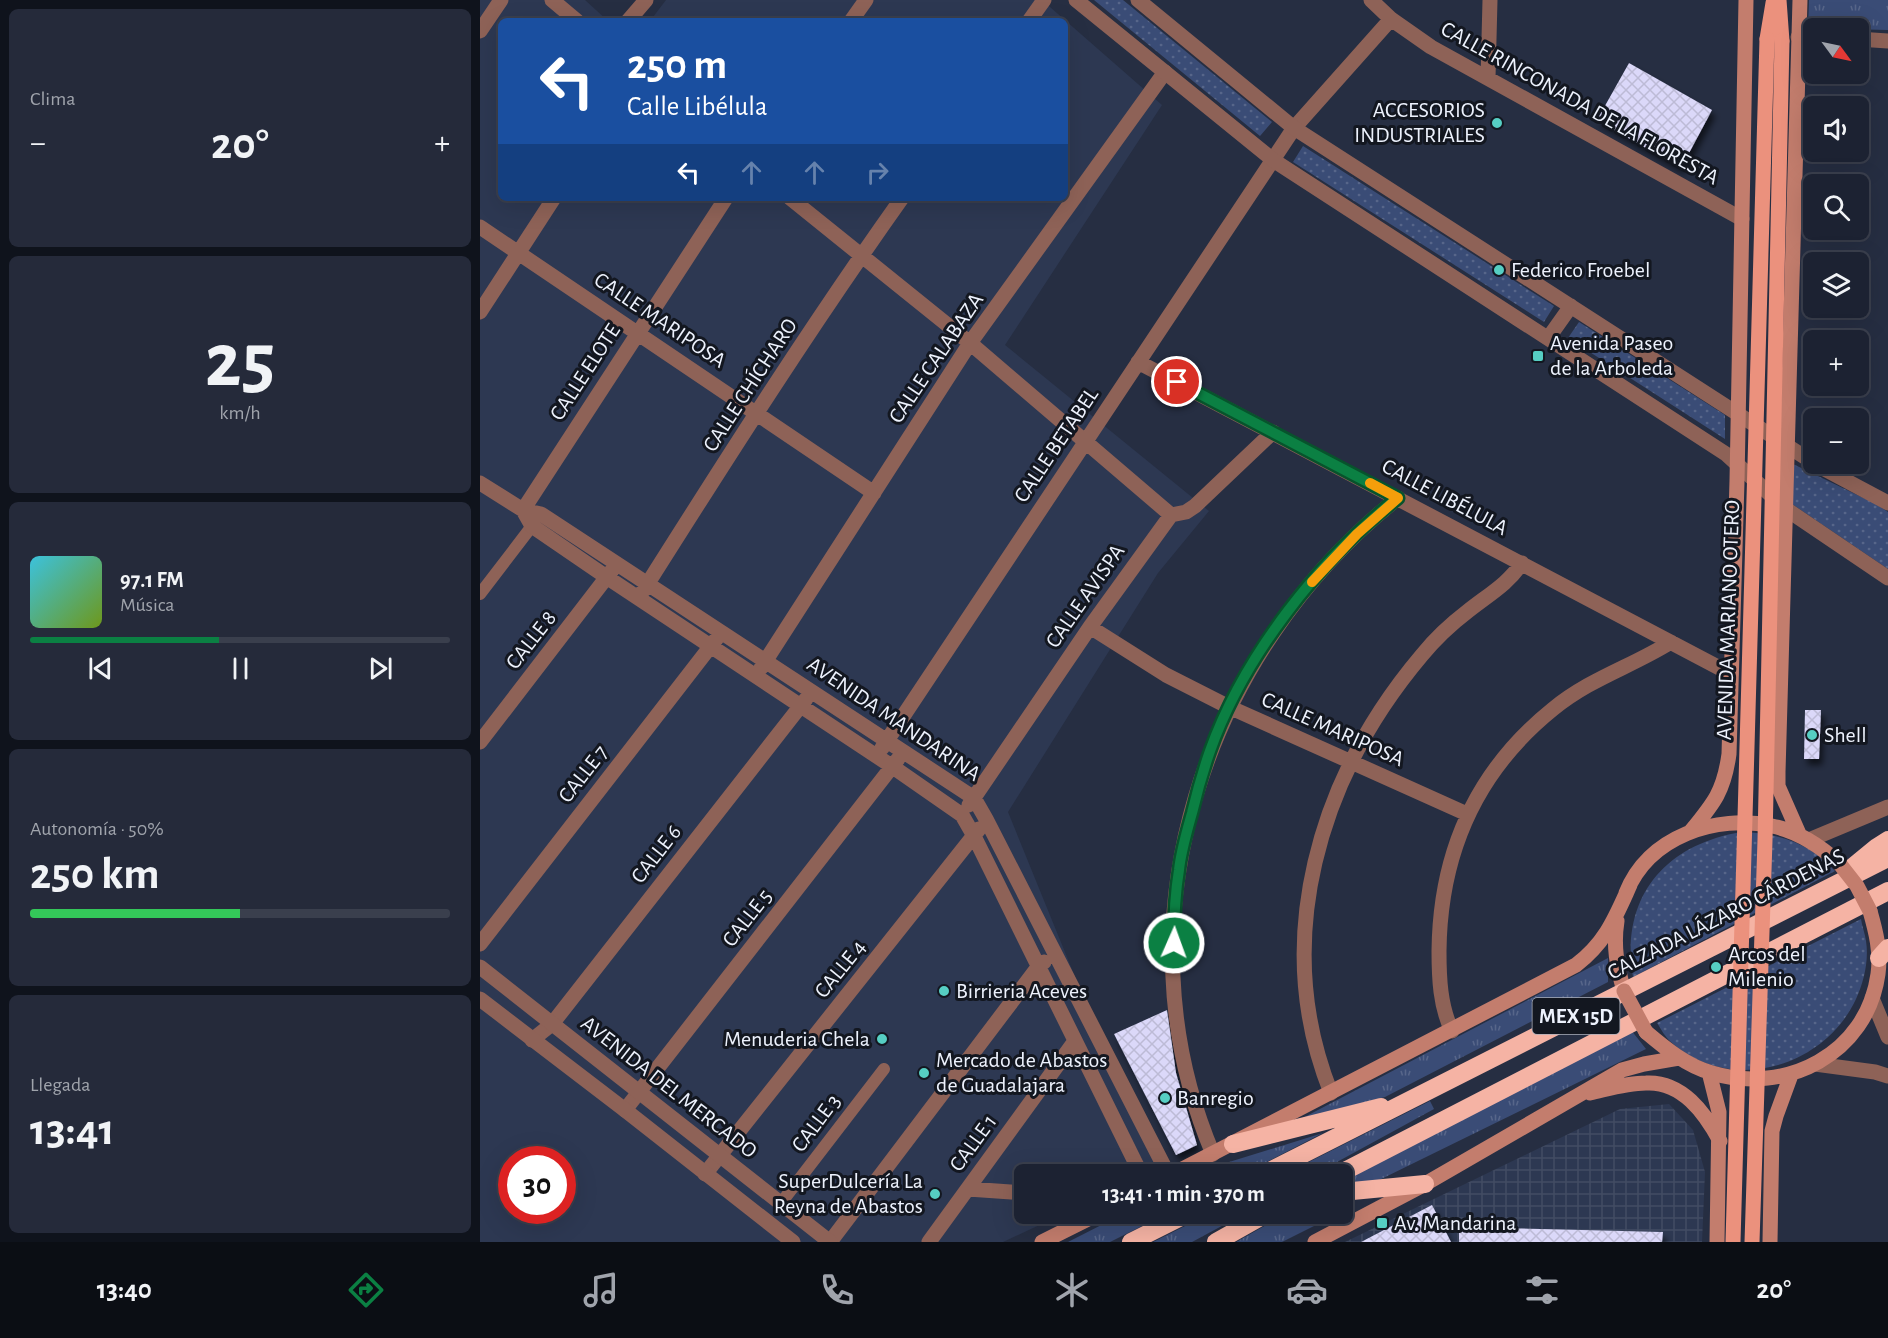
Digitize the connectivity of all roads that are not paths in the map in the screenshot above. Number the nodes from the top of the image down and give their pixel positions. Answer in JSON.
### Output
{"nodes":[{"id":1,"x":501,"y":0,"type":"edge"},
{"id":2,"x":552,"y":0,"type":"edge"},
{"id":3,"x":646,"y":0,"type":"edge"},
{"id":4,"x":866,"y":0,"type":"edge"},
{"id":5,"x":1044,"y":0,"type":"edge"},
{"id":6,"x":1076,"y":0,"type":"edge"},
{"id":7,"x":1138,"y":0,"type":"edge"},
{"id":8,"x":1371,"y":0,"type":"edge"},
{"id":9,"x":1490,"y":0,"type":"edge"},
{"id":10,"x":1746,"y":0,"type":"edge"},
{"id":11,"x":1774,"y":0,"type":"edge"},
{"id":12,"x":1779,"y":0,"type":"edge"},
{"id":13,"x":1800,"y":0,"type":"edge"},
{"id":14,"x":573,"y":18,"type":"edge"},
{"id":15,"x":631,"y":18,"type":"edge"},
{"id":16,"x":853,"y":18,"type":"edge"},
{"id":17,"x":1031,"y":18,"type":"edge"},
{"id":18,"x":1803,"y":18,"type":"edge"},
{"id":19,"x":1391,"y":19,"type":"junction"},
{"id":20,"x":480,"y":31,"type":"edge"},
{"id":21,"x":1775,"y":40,"type":"junction"},
{"id":22,"x":1869,"y":40,"type":"edge"},
{"id":23,"x":1888,"y":41,"type":"edge"},
{"id":24,"x":1165,"y":72,"type":"junction"},
{"id":25,"x":1488,"y":78,"type":"junction"},
{"id":26,"x":1804,"y":84,"type":"edge"},
{"id":27,"x":1294,"y":128,"type":"junction"},
{"id":28,"x":1273,"y":160,"type":"junction"},
{"id":29,"x":552,"y":201,"type":"edge"},
{"id":30,"x":724,"y":201,"type":"edge"},
{"id":31,"x":794,"y":201,"type":"edge"},
{"id":32,"x":901,"y":201,"type":"edge"},
{"id":33,"x":1742,"y":219,"type":"junction"},
{"id":34,"x":480,"y":226,"type":"edge"},
{"id":35,"x":518,"y":253,"type":"junction"},
{"id":36,"x":861,"y":256,"type":"junction"},
{"id":37,"x":1571,"y":306,"type":"junction"},
{"id":38,"x":480,"y":312,"type":"edge"},
{"id":39,"x":638,"y":332,"type":"junction"},
{"id":40,"x":1549,"y":338,"type":"junction"},
{"id":41,"x":970,"y":343,"type":"junction"},
{"id":42,"x":1138,"y":362,"type":"junction"},
{"id":43,"x":757,"y":413,"type":"junction"},
{"id":44,"x":1738,"y":414,"type":"junction"},
{"id":45,"x":1273,"y":432,"type":"junction"},
{"id":46,"x":1768,"y":434,"type":"junction"},
{"id":47,"x":1086,"y":441,"type":"junction"},
{"id":48,"x":1788,"y":447,"type":"junction"},
{"id":49,"x":1803,"y":456,"type":"edge"},
{"id":50,"x":1737,"y":462,"type":"junction"},
{"id":51,"x":1835,"y":474,"type":"edge"},
{"id":52,"x":480,"y":483,"type":"edge"},
{"id":53,"x":1766,"y":489,"type":"junction"},
{"id":54,"x":874,"y":493,"type":"junction"},
{"id":55,"x":1398,"y":498,"type":"junction"},
{"id":56,"x":1888,"y":503,"type":"edge"},
{"id":57,"x":1786,"y":509,"type":"junction"},
{"id":58,"x":523,"y":510,"type":"junction"},
{"id":59,"x":1171,"y":515,"type":"junction"},
{"id":60,"x":532,"y":526,"type":"junction"},
{"id":61,"x":1522,"y":563,"type":"junction"},
{"id":62,"x":616,"y":564,"type":"junction"},
{"id":63,"x":608,"y":578,"type":"junction"},
{"id":64,"x":1888,"y":578,"type":"edge"},
{"id":65,"x":648,"y":583,"type":"junction"},
{"id":66,"x":480,"y":594,"type":"edge"},
{"id":67,"x":638,"y":598,"type":"junction"},
{"id":68,"x":1090,"y":627,"type":"junction"},
{"id":69,"x":722,"y":632,"type":"junction"},
{"id":70,"x":1671,"y":642,"type":"junction"},
{"id":71,"x":711,"y":646,"type":"junction"},
{"id":72,"x":766,"y":661,"type":"junction"},
{"id":73,"x":1731,"y":674,"type":"junction"},
{"id":74,"x":756,"y":675,"type":"junction"},
{"id":75,"x":812,"y":691,"type":"junction"},
{"id":76,"x":801,"y":705,"type":"junction"},
{"id":77,"x":1229,"y":707,"type":"junction"},
{"id":78,"x":886,"y":741,"type":"junction"},
{"id":79,"x":480,"y":742,"type":"edge"},
{"id":80,"x":903,"y":752,"type":"junction"},
{"id":81,"x":877,"y":756,"type":"junction"},
{"id":82,"x":1350,"y":762,"type":"junction"},
{"id":83,"x":893,"y":767,"type":"junction"},
{"id":84,"x":1778,"y":786,"type":"junction"},
{"id":85,"x":974,"y":798,"type":"junction"},
{"id":86,"x":1888,"y":807,"type":"edge"},
{"id":87,"x":962,"y":814,"type":"junction"},
{"id":88,"x":1467,"y":814,"type":"junction"},
{"id":89,"x":987,"y":819,"type":"junction"},
{"id":90,"x":1691,"y":831,"type":"junction"},
{"id":91,"x":975,"y":836,"type":"junction"},
{"id":92,"x":1805,"y":838,"type":"junction"},
{"id":93,"x":1888,"y":840,"type":"edge"},
{"id":94,"x":1888,"y":858,"type":"edge"},
{"id":95,"x":1630,"y":885,"type":"junction"},
{"id":96,"x":1830,"y":888,"type":"junction"},
{"id":97,"x":1888,"y":891,"type":"edge"},
{"id":98,"x":480,"y":944,"type":"edge"},
{"id":99,"x":1054,"y":954,"type":"junction"},
{"id":100,"x":1883,"y":961,"type":"edge"},
{"id":101,"x":480,"y":967,"type":"edge"},
{"id":102,"x":1038,"y":967,"type":"junction"},
{"id":103,"x":1872,"y":998,"type":"junction"},
{"id":104,"x":480,"y":999,"type":"edge"},
{"id":105,"x":552,"y":1024,"type":"junction"},
{"id":106,"x":1452,"y":1031,"type":"junction"},
{"id":107,"x":1888,"y":1037,"type":"edge"},
{"id":108,"x":532,"y":1040,"type":"junction"},
{"id":109,"x":1075,"y":1041,"type":"junction"},
{"id":110,"x":1679,"y":1058,"type":"junction"},
{"id":111,"x":1815,"y":1065,"type":"junction"},
{"id":112,"x":884,"y":1069,"type":"dead end"},
{"id":113,"x":1709,"y":1072,"type":"junction"},
{"id":114,"x":1791,"y":1075,"type":"junction"},
{"id":115,"x":1888,"y":1076,"type":"edge"},
{"id":116,"x":639,"y":1092,"type":"junction"},
{"id":117,"x":1331,"y":1093,"type":"junction"},
{"id":118,"x":1414,"y":1098,"type":"junction"},
{"id":119,"x":1572,"y":1098,"type":"junction"},
{"id":120,"x":626,"y":1110,"type":"junction"},
{"id":121,"x":1720,"y":1141,"type":"junction"},
{"id":122,"x":1233,"y":1144,"type":"junction"},
{"id":123,"x":1213,"y":1154,"type":"junction"},
{"id":124,"x":720,"y":1155,"type":"junction"},
{"id":125,"x":1136,"y":1164,"type":"edge"},
{"id":126,"x":1163,"y":1164,"type":"edge"},
{"id":127,"x":1193,"y":1164,"type":"edge"},
{"id":128,"x":1284,"y":1164,"type":"edge"},
{"id":129,"x":1353,"y":1167,"type":"edge"},
{"id":130,"x":705,"y":1174,"type":"junction"},
{"id":131,"x":1425,"y":1184,"type":"junction"},
{"id":132,"x":968,"y":1189,"type":"junction"},
{"id":133,"x":1353,"y":1191,"type":"edge"},
{"id":134,"x":1014,"y":1192,"type":"edge"},
{"id":135,"x":781,"y":1203,"type":"junction"},
{"id":136,"x":1078,"y":1224,"type":"edge"},
{"id":137,"x":1167,"y":1224,"type":"edge"},
{"id":138,"x":1248,"y":1224,"type":"edge"},
{"id":139,"x":793,"y":1242,"type":"edge"},
{"id":140,"x":830,"y":1242,"type":"edge"},
{"id":141,"x":929,"y":1242,"type":"edge"},
{"id":142,"x":1042,"y":1242,"type":"edge"},
{"id":143,"x":1131,"y":1242,"type":"edge"},
{"id":144,"x":1216,"y":1242,"type":"edge"},
{"id":145,"x":1315,"y":1242,"type":"edge"},
{"id":146,"x":1717,"y":1242,"type":"edge"},
{"id":147,"x":1733,"y":1242,"type":"edge"},
{"id":148,"x":1752,"y":1242,"type":"edge"},
{"id":149,"x":1770,"y":1242,"type":"edge"}],
"edges":[{"from":1,"to":20,"type":"street"},
{"from":2,"to":14,"type":"street"},
{"from":3,"to":15,"type":"street"},
{"from":4,"to":16,"type":"street"},
{"from":5,"to":17,"type":"street"},
{"from":6,"to":24,"type":"street"},
{"from":7,"to":27,"type":"street"},
{"from":8,"to":19,"type":"street","name":"CALLE RINCONADA DE LA FLORESTA"},
{"from":9,"to":25,"type":"street"},
{"from":10,"to":33,"type":"main road","name":"AVENIDA MARIANO OTERO"},
{"from":11,"to":21,"type":"main road","name":"AVENIDA MARIANO OTERO"},
{"from":12,"to":21,"type":"main road","name":"AVENIDA MARIANO OTERO"},
{"from":13,"to":18,"type":"main road"},
{"from":19,"to":25,"type":"street","name":"CALLE RINCONADA DE LA FLORESTA"},
{"from":19,"to":27,"type":"street","name":"CALLE BETABEL"},
{"from":21,"to":147,"type":"main road","name":"AVENIDA MARIANO OTERO","bridge":true},
{"from":21,"to":148,"type":"main road","name":"AVENIDA MARIANO OTERO","bridge":true},
{"from":22,"to":23,"type":"street"},
{"from":24,"to":28,"type":"street"},
{"from":24,"to":41,"type":"street","name":"CALLE CALABAZA"},
{"from":25,"to":33,"type":"street","name":"CALLE RINCONADA DE LA FLORESTA"},
{"from":26,"to":48,"type":"main road"},
{"from":27,"to":28,"type":"street","name":"CALLE BETABEL"},
{"from":27,"to":37,"type":"street"},
{"from":28,"to":40,"type":"street"},
{"from":28,"to":42,"type":"street","name":"CALLE BETABEL"},
{"from":29,"to":35,"type":"street"},
{"from":30,"to":39,"type":"street","name":"CALLE ELOTE"},
{"from":31,"to":36,"type":"street"},
{"from":32,"to":36,"type":"street","name":"CALLE CHÍCHARO"},
{"from":33,"to":44,"type":"main road","name":"AVENIDA MARIANO OTERO"},
{"from":34,"to":35,"type":"street","name":"CALLE MARIPOSA"},
{"from":35,"to":38,"type":"street"},
{"from":35,"to":39,"type":"street","name":"CALLE MARIPOSA"},
{"from":36,"to":41,"type":"street"},
{"from":36,"to":43,"type":"street","name":"CALLE CHÍCHARO"},
{"from":37,"to":40,"type":"street"},
{"from":37,"to":44,"type":"street"},
{"from":39,"to":43,"type":"street","name":"CALLE MARIPOSA"},
{"from":39,"to":58,"type":"street","name":"CALLE ELOTE"},
{"from":40,"to":50,"type":"street"},
{"from":41,"to":47,"type":"street"},
{"from":41,"to":54,"type":"street","name":"CALLE CALABAZA"},
{"from":42,"to":45,"type":"street","name":"CALLE LIBÉLULA"},
{"from":42,"to":47,"type":"street","name":"CALLE BETABEL"},
{"from":43,"to":54,"type":"street","name":"CALLE MARIPOSA"},
{"from":43,"to":65,"type":"street","name":"CALLE CHÍCHARO"},
{"from":44,"to":46,"type":"street"},
{"from":44,"to":50,"type":"main road","name":"AVENIDA MARIANO OTERO"},
{"from":45,"to":55,"type":"street","name":"CALLE LIBÉLULA"},
{"from":45,"to":59,"type":"street"},
{"from":46,"to":48,"type":"street"},
{"from":46,"to":53,"type":"main road"},
{"from":47,"to":59,"type":"street"},
{"from":47,"to":78,"type":"street","name":"CALLE BETABEL"},
{"from":48,"to":49,"type":"street"},
{"from":48,"to":57,"type":"main road"},
{"from":50,"to":53,"type":"street"},
{"from":50,"to":73,"type":"main road","name":"AVENIDA MARIANO OTERO"},
{"from":51,"to":56,"type":"street"},
{"from":52,"to":58,"type":"street","name":"AVENIDA MANDARINA"},
{"from":53,"to":57,"type":"street"},
{"from":53,"to":84,"type":"main road"},
{"from":54,"to":72,"type":"street","name":"CALLE CALABAZA"},
{"from":55,"to":61,"type":"street","name":"CALLE LIBÉLULA"},
{"from":55,"to":77,"type":"street"},
{"from":57,"to":64,"type":"street"},
{"from":57,"to":84,"type":"main road"},
{"from":58,"to":60,"type":"street","name":"AVENIDA MANDARINA"},
{"from":58,"to":62,"type":"street","name":"AVENIDA MANDARINA"},
{"from":59,"to":68,"type":"street","name":"CALLE AVISPA"},
{"from":60,"to":63,"type":"street","name":"AVENIDA MANDARINA"},
{"from":60,"to":66,"type":"street"},
{"from":61,"to":70,"type":"street","name":"CALLE LIBÉLULA"},
{"from":61,"to":82,"type":"street"},
{"from":62,"to":63,"type":"street","name":"CALLE 8"},
{"from":62,"to":65,"type":"street","name":"AVENIDA MANDARINA"},
{"from":63,"to":67,"type":"street","name":"AVENIDA MANDARINA"},
{"from":63,"to":79,"type":"street","name":"CALLE 8"},
{"from":65,"to":67,"type":"street","name":"CALLE CHÍCHARO"},
{"from":65,"to":69,"type":"street","name":"AVENIDA MANDARINA"},
{"from":67,"to":71,"type":"street","name":"AVENIDA MANDARINA"},
{"from":68,"to":77,"type":"street","name":"CALLE MARIPOSA"},
{"from":68,"to":85,"type":"street","name":"CALLE AVISPA"},
{"from":69,"to":71,"type":"street","name":"CALLE 7"},
{"from":69,"to":72,"type":"street","name":"AVENIDA MANDARINA"},
{"from":70,"to":73,"type":"street","name":"CALLE LIBÉLULA"},
{"from":70,"to":88,"type":"street"},
{"from":71,"to":74,"type":"street","name":"AVENIDA MANDARINA"},
{"from":71,"to":98,"type":"street","name":"CALLE 7"},
{"from":72,"to":74,"type":"street","name":"CALLE CALABAZA"},
{"from":72,"to":75,"type":"street","name":"AVENIDA MANDARINA"},
{"from":73,"to":90,"type":"main road","name":"AVENIDA MARIANO OTERO"},
{"from":74,"to":76,"type":"street","name":"AVENIDA MANDARINA"},
{"from":75,"to":76,"type":"street","name":"CALLE 6"},
{"from":75,"to":78,"type":"street","name":"AVENIDA MANDARINA"},
{"from":76,"to":81,"type":"street","name":"AVENIDA MANDARINA"},
{"from":76,"to":105,"type":"street","name":"CALLE 6"},
{"from":77,"to":82,"type":"street","name":"CALLE MARIPOSA"},
{"from":77,"to":123,"type":"street"},
{"from":78,"to":80,"type":"street","name":"AVENIDA MANDARINA"},
{"from":78,"to":81,"type":"street","name":"CALLE BETABEL"},
{"from":80,"to":83,"type":"street","name":"CALLE 5"},
{"from":80,"to":85,"type":"street","name":"AVENIDA MANDARINA"},
{"from":81,"to":83,"type":"street","name":"AVENIDA MANDARINA"},
{"from":82,"to":88,"type":"street","name":"CALLE MARIPOSA"},
{"from":82,"to":117,"type":"street"},
{"from":83,"to":87,"type":"street","name":"AVENIDA MANDARINA"},
{"from":83,"to":116,"type":"street","name":"CALLE 5"},
{"from":84,"to":92,"type":"main road"},
{"from":85,"to":87,"type":"street","name":"CALLE AVISPA"},
{"from":85,"to":89,"type":"street","name":"AVENIDA MANDARINA"},
{"from":86,"to":92,"type":"street","name":"CALZADA LÁZARO CÁRDENAS"},
{"from":87,"to":91,"type":"street","name":"AVENIDA MANDARINA"},
{"from":88,"to":106,"type":"street"},
{"from":89,"to":91,"type":"street","name":"CALLE 4"},
{"from":89,"to":99,"type":"street","name":"AVENIDA MANDARINA"},
{"from":90,"to":92,"type":"main road"},
{"from":90,"to":95,"type":"main road"},
{"from":91,"to":102,"type":"street","name":"AVENIDA MANDARINA"},
{"from":91,"to":124,"type":"street","name":"CALLE 4"},
{"from":92,"to":100,"type":"main road","bridge":true},
{"from":93,"to":96,"type":"highway"},
{"from":94,"to":96,"type":"highway","name":"CALZADA LÁZARO CÁRDENAS","number":"MEX 15D"},
{"from":95,"to":106,"type":"main road","name":"CALZADA LÁZARO CÁRDENAS"},
{"from":95,"to":110,"type":"main road","bridge":true},
{"from":96,"to":118,"type":"highway","name":"CALZADA LÁZARO CÁRDENAS","number":"MEX 15D"},
{"from":97,"to":129,"type":"highway","number":"MEX 15D"},
{"from":99,"to":102,"type":"street"},
{"from":99,"to":126,"type":"street","name":"AVENIDA MANDARINA"},
{"from":100,"to":103,"type":"main road"},
{"from":101,"to":105,"type":"street","name":"AVENIDA DEL MERCADO"},
{"from":102,"to":109,"type":"street","name":"AVENIDA MANDARINA"},
{"from":102,"to":140,"type":"street"},
{"from":103,"to":107,"type":"street"},
{"from":103,"to":111,"type":"main road"},
{"from":104,"to":108,"type":"street","name":"AVENIDA DEL MERCADO"},
{"from":105,"to":108,"type":"street","name":"CALLE 6"},
{"from":105,"to":116,"type":"street","name":"AVENIDA DEL MERCADO"},
{"from":106,"to":117,"type":"main road","name":"CALZADA LÁZARO CÁRDENAS"},
{"from":108,"to":120,"type":"street","name":"AVENIDA DEL MERCADO"},
{"from":109,"to":125,"type":"street","name":"AVENIDA MANDARINA"},
{"from":109,"to":132,"type":"street","name":"CALLE 1"},
{"from":110,"to":113,"type":"main road"},
{"from":110,"to":119,"type":"main road"},
{"from":111,"to":114,"type":"main road"},
{"from":111,"to":115,"type":"street"},
{"from":112,"to":135,"type":"street","name":"CALLE 3"},
{"from":113,"to":114,"type":"main road"},
{"from":113,"to":121,"type":"main road"},
{"from":114,"to":149,"type":"main road"},
{"from":116,"to":120,"type":"street","name":"CALLE 5"},
{"from":116,"to":124,"type":"street","name":"AVENIDA DEL MERCADO"},
{"from":117,"to":122,"type":"main road","name":"CALZADA LÁZARO CÁRDENAS"},
{"from":118,"to":122,"type":"highway"},
{"from":118,"to":128,"type":"highway","name":"CALZADA LÁZARO CÁRDENAS","number":"MEX 15D"},
{"from":119,"to":121,"type":"main road"},
{"from":119,"to":131,"type":"main road"},
{"from":120,"to":130,"type":"street","name":"AVENIDA DEL MERCADO"},
{"from":121,"to":146,"type":"main road"},
{"from":122,"to":123,"type":"main road","name":"CALZADA LÁZARO CÁRDENAS"},
{"from":123,"to":127,"type":"main road","name":"CALZADA LÁZARO CÁRDENAS"},
{"from":124,"to":130,"type":"street","name":"CALLE 4"},
{"from":124,"to":135,"type":"street","name":"AVENIDA DEL MERCADO"},
{"from":130,"to":139,"type":"street","name":"AVENIDA DEL MERCADO"},
{"from":131,"to":133,"type":"highway"},
{"from":131,"to":145,"type":"main road"},
{"from":132,"to":134,"type":"street"},
{"from":132,"to":141,"type":"street","name":"CALLE 1"},
{"from":135,"to":140,"type":"street","name":"AVENIDA DEL MERCADO"},
{"from":136,"to":142,"type":"main road"},
{"from":137,"to":143,"type":"highway"},
{"from":138,"to":144,"type":"highway"}]}
